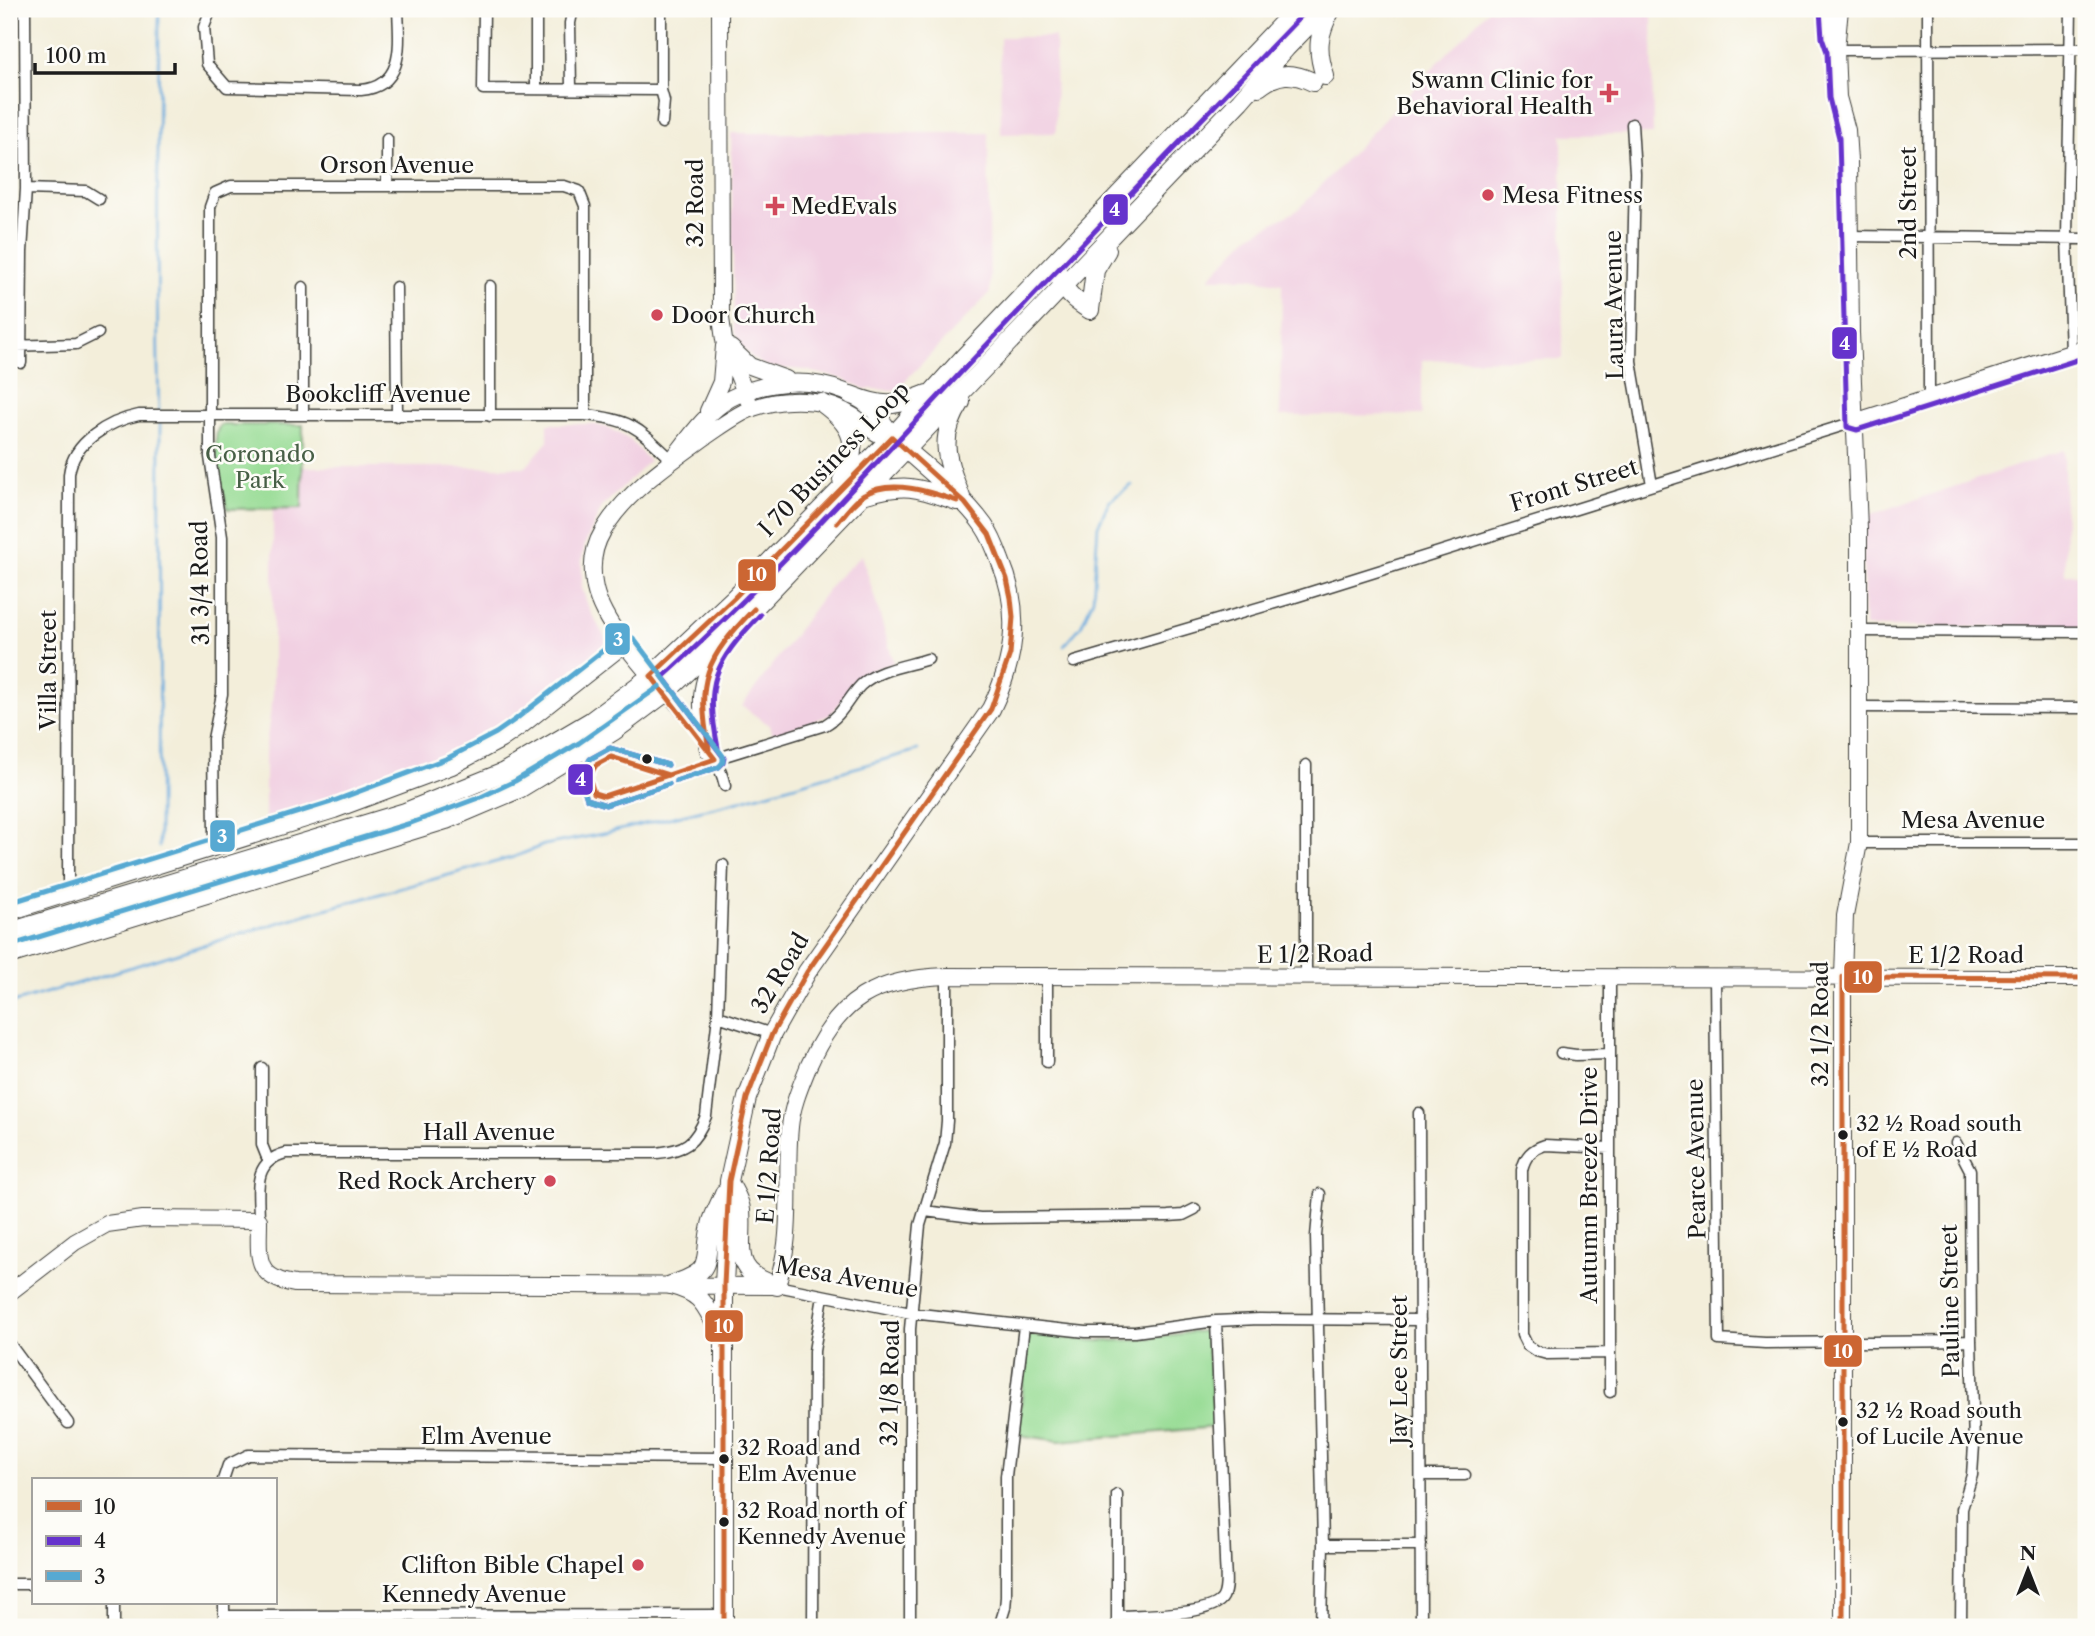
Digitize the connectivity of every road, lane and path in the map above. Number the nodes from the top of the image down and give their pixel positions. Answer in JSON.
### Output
{"nodes":[{"id":1,"x":25,"y":9,"type":"edge"},
{"id":2,"x":211,"y":9,"type":"edge"},
{"id":3,"x":398,"y":9,"type":"edge"},
{"id":4,"x":484,"y":9,"type":"edge"},
{"id":5,"x":534,"y":9,"type":"edge"},
{"id":6,"x":573,"y":9,"type":"edge"},
{"id":7,"x":661,"y":9,"type":"edge"},
{"id":8,"x":720,"y":9,"type":"edge"},
{"id":9,"x":1296,"y":9,"type":"edge"},
{"id":10,"x":1324,"y":9,"type":"edge"},
{"id":11,"x":1332,"y":9,"type":"edge"},
{"id":12,"x":1829,"y":9,"type":"edge"},
{"id":13,"x":1840,"y":9,"type":"edge"},
{"id":14,"x":1928,"y":9,"type":"edge"},
{"id":15,"x":2071,"y":9,"type":"edge"},
{"id":16,"x":2071,"y":49,"type":"junction"},
{"id":17,"x":2086,"y":49,"type":"edge"},
{"id":18,"x":1836,"y":50,"type":"junction"},
{"id":19,"x":1928,"y":51,"type":"junction"},
{"id":20,"x":571,"y":88,"type":"junction"},
{"id":21,"x":536,"y":89,"type":"junction"},
{"id":22,"x":660,"y":90,"type":"junction"},
{"id":23,"x":1240,"y":101,"type":"junction"},
{"id":24,"x":662,"y":123,"type":"dead end"},
{"id":25,"x":1632,"y":124,"type":"dead end"},
{"id":26,"x":387,"y":139,"type":"dead end"},
{"id":27,"x":387,"y":186,"type":"junction"},
{"id":28,"x":26,"y":189,"type":"junction"},
{"id":29,"x":215,"y":193,"type":"joint"},
{"id":30,"x":1151,"y":193,"type":"junction"},
{"id":31,"x":99,"y":199,"type":"dead end"},
{"id":32,"x":1850,"y":236,"type":"junction"},
{"id":33,"x":1929,"y":237,"type":"junction"},
{"id":34,"x":2067,"y":237,"type":"junction"},
{"id":35,"x":2086,"y":239,"type":"edge"},
{"id":36,"x":1056,"y":262,"type":"junction"},
{"id":37,"x":490,"y":286,"type":"dead end"},
{"id":38,"x":1062,"y":286,"type":"junction"},
{"id":39,"x":303,"y":287,"type":"dead end"},
{"id":40,"x":396,"y":287,"type":"dead end"},
{"id":41,"x":1090,"y":310,"type":"junction"},
{"id":42,"x":1040,"y":312,"type":"junction"},
{"id":43,"x":99,"y":333,"type":"dead end"},
{"id":44,"x":724,"y":340,"type":"junction"},
{"id":45,"x":9,"y":346,"type":"edge"},
{"id":46,"x":22,"y":346,"type":"junction"},
{"id":47,"x":2079,"y":350,"type":"edge"},
{"id":48,"x":21,"y":363,"type":"dead end"},
{"id":49,"x":980,"y":372,"type":"junction"},
{"id":50,"x":799,"y":383,"type":"junction"},
{"id":51,"x":745,"y":393,"type":"junction"},
{"id":52,"x":931,"y":393,"type":"junction"},
{"id":53,"x":851,"y":395,"type":"junction"},
{"id":54,"x":1929,"y":396,"type":"junction"},
{"id":55,"x":822,"y":404,"type":"junction"},
{"id":56,"x":752,"y":408,"type":"junction"},
{"id":57,"x":209,"y":415,"type":"junction"},
{"id":58,"x":303,"y":415,"type":"junction"},
{"id":59,"x":585,"y":415,"type":"junction"},
{"id":60,"x":397,"y":416,"type":"junction"},
{"id":61,"x":490,"y":416,"type":"junction"},
{"id":62,"x":1854,"y":422,"type":"junction"},
{"id":63,"x":699,"y":425,"type":"junction"},
{"id":64,"x":892,"y":437,"type":"junction"},
{"id":65,"x":78,"y":448,"type":"joint"},
{"id":66,"x":907,"y":451,"type":"junction"},
{"id":67,"x":672,"y":460,"type":"junction"},
{"id":68,"x":1652,"y":485,"type":"junction"},
{"id":69,"x":865,"y":494,"type":"junction"},
{"id":70,"x":964,"y":504,"type":"junction"},
{"id":71,"x":824,"y":505,"type":"junction"},
{"id":72,"x":739,"y":624,"type":"junction"},
{"id":73,"x":1859,"y":631,"type":"junction"},
{"id":74,"x":2086,"y":632,"type":"edge"},
{"id":75,"x":626,"y":643,"type":"junction"},
{"id":76,"x":928,"y":659,"type":"dead end"},
{"id":77,"x":1074,"y":662,"type":"dead end"},
{"id":78,"x":651,"y":676,"type":"junction"},
{"id":79,"x":664,"y":693,"type":"junction"},
{"id":80,"x":1859,"y":707,"type":"junction"},
{"id":81,"x":2086,"y":708,"type":"edge"},
{"id":82,"x":712,"y":754,"type":"junction"},
{"id":83,"x":1306,"y":765,"type":"dead end"},
{"id":84,"x":725,"y":786,"type":"dead end"},
{"id":85,"x":1859,"y":843,"type":"junction"},
{"id":86,"x":2086,"y":843,"type":"edge"},
{"id":87,"x":217,"y":847,"type":"junction"},
{"id":88,"x":723,"y":866,"type":"dead end"},
{"id":89,"x":68,"y":893,"type":"junction"},
{"id":90,"x":9,"y":912,"type":"edge"},
{"id":91,"x":9,"y":932,"type":"edge"},
{"id":92,"x":9,"y":955,"type":"edge"},
{"id":93,"x":947,"y":976,"type":"junction"},
{"id":94,"x":1306,"y":976,"type":"junction"},
{"id":95,"x":1046,"y":977,"type":"junction"},
{"id":96,"x":1843,"y":977,"type":"junction"},
{"id":97,"x":1610,"y":978,"type":"junction"},
{"id":98,"x":1715,"y":978,"type":"junction"},
{"id":99,"x":2086,"y":978,"type":"edge"},
{"id":100,"x":718,"y":1016,"type":"junction"},
{"id":101,"x":772,"y":1034,"type":"junction"},
{"id":102,"x":1561,"y":1053,"type":"dead end"},
{"id":103,"x":1610,"y":1054,"type":"junction"},
{"id":104,"x":1047,"y":1062,"type":"dead end"},
{"id":105,"x":262,"y":1068,"type":"dead end"},
{"id":106,"x":1419,"y":1113,"type":"dead end"},
{"id":107,"x":1956,"y":1143,"type":"dead end"},
{"id":108,"x":690,"y":1144,"type":"joint"},
{"id":109,"x":1610,"y":1148,"type":"junction"},
{"id":110,"x":268,"y":1160,"type":"junction"},
{"id":111,"x":729,"y":1181,"type":"junction"},
{"id":112,"x":1320,"y":1194,"type":"dead end"},
{"id":113,"x":1195,"y":1209,"type":"dead end"},
{"id":114,"x":925,"y":1211,"type":"junction"},
{"id":115,"x":259,"y":1220,"type":"junction"},
{"id":116,"x":671,"y":1285,"type":"junction"},
{"id":117,"x":724,"y":1285,"type":"junction"},
{"id":118,"x":777,"y":1286,"type":"junction"},
{"id":119,"x":9,"y":1293,"type":"edge"},
{"id":120,"x":823,"y":1296,"type":"junction"},
{"id":121,"x":911,"y":1313,"type":"junction"},
{"id":122,"x":1318,"y":1320,"type":"junction"},
{"id":123,"x":1420,"y":1320,"type":"junction"},
{"id":124,"x":1216,"y":1321,"type":"junction"},
{"id":125,"x":1024,"y":1326,"type":"junction"},
{"id":126,"x":724,"y":1338,"type":"junction"},
{"id":127,"x":1971,"y":1341,"type":"junction"},
{"id":128,"x":1842,"y":1342,"type":"junction"},
{"id":129,"x":9,"y":1343,"type":"edge"},
{"id":130,"x":1610,"y":1353,"type":"junction"},
{"id":131,"x":1610,"y":1392,"type":"dead end"},
{"id":132,"x":68,"y":1423,"type":"dead end"},
{"id":133,"x":724,"y":1458,"type":"junction"},
{"id":134,"x":1420,"y":1475,"type":"junction"},
{"id":135,"x":1465,"y":1475,"type":"dead end"},
{"id":136,"x":224,"y":1478,"type":"edge"},
{"id":137,"x":1117,"y":1495,"type":"dead end"},
{"id":138,"x":1324,"y":1545,"type":"junction"},
{"id":139,"x":1421,"y":1545,"type":"junction"},
{"id":140,"x":9,"y":1584,"type":"edge"},
{"id":141,"x":32,"y":1584,"type":"edge"},
{"id":142,"x":114,"y":1604,"type":"edge"},
{"id":143,"x":224,"y":1621,"type":"edge"},
{"id":144,"x":724,"y":1621,"type":"edge"},
{"id":145,"x":1117,"y":1622,"type":"edge"},
{"id":146,"x":114,"y":1627,"type":"edge"},
{"id":147,"x":813,"y":1627,"type":"edge"},
{"id":148,"x":910,"y":1627,"type":"edge"},
{"id":149,"x":999,"y":1627,"type":"edge"},
{"id":150,"x":1321,"y":1627,"type":"edge"},
{"id":151,"x":1421,"y":1627,"type":"edge"},
{"id":152,"x":1843,"y":1627,"type":"edge"},
{"id":153,"x":1961,"y":1627,"type":"edge"}],
"edges":[{"from":1,"to":28,"type":"street"},
{"from":2,"to":3,"type":"street"},
{"from":4,"to":21,"type":"street"},
{"from":5,"to":21,"type":"street"},
{"from":6,"to":20,"type":"street"},
{"from":7,"to":22,"type":"street"},
{"from":8,"to":44,"type":"street","name":"32 Road"},
{"from":9,"to":36,"type":"main road","name":"I 70 Business Loop"},
{"from":10,"to":23,"type":"main road","name":"I 70 Business Loop"},
{"from":11,"to":23,"type":"main road"},
{"from":12,"to":18,"type":"street"},
{"from":13,"to":18,"type":"street"},
{"from":14,"to":19,"type":"street","name":"2nd Street"},
{"from":15,"to":16,"type":"street"},
{"from":16,"to":17,"type":"street"},
{"from":16,"to":19,"type":"street"},
{"from":16,"to":34,"type":"street"},
{"from":18,"to":19,"type":"street"},
{"from":18,"to":32,"type":"street","name":"32 1/2 Road"},
{"from":19,"to":33,"type":"street","name":"2nd Street"},
{"from":20,"to":21,"type":"street"},
{"from":20,"to":22,"type":"street"},
{"from":22,"to":24,"type":"street"},
{"from":23,"to":30,"type":"main road","name":"I 70 Business Loop"},
{"from":25,"to":68,"type":"street","name":"Laura Avenue"},
{"from":26,"to":27,"type":"street"},
{"from":27,"to":29,"type":"street","name":"Orson Avenue"},
{"from":27,"to":59,"type":"street","name":"Orson Avenue"},
{"from":28,"to":31,"type":"street"},
{"from":28,"to":46,"type":"street"},
{"from":29,"to":57,"type":"street","name":"31 3/4 Road"},
{"from":30,"to":38,"type":"main road","name":"I 70 Business Loop"},
{"from":30,"to":41,"type":"main road"},
{"from":32,"to":33,"type":"street"},
{"from":32,"to":62,"type":"street","name":"32 1/2 Road"},
{"from":33,"to":34,"type":"street"},
{"from":33,"to":54,"type":"street","name":"2nd Street"},
{"from":34,"to":35,"type":"street"},
{"from":34,"to":47,"type":"street"},
{"from":36,"to":38,"type":"main road"},
{"from":36,"to":52,"type":"main road","name":"I 70 Business Loop"},
{"from":37,"to":61,"type":"street"},
{"from":38,"to":41,"type":"main road"},
{"from":38,"to":42,"type":"main road","name":"I 70 Business Loop"},
{"from":39,"to":58,"type":"street"},
{"from":40,"to":60,"type":"street"},
{"from":41,"to":42,"type":"main road"},
{"from":42,"to":49,"type":"main road","name":"I 70 Business Loop"},
{"from":43,"to":46,"type":"street"},
{"from":44,"to":50,"type":"street"},
{"from":44,"to":51,"type":"street","name":"32 Road"},
{"from":44,"to":63,"type":"street"},
{"from":45,"to":46,"type":"street"},
{"from":46,"to":48,"type":"street"},
{"from":47,"to":54,"type":"street","name":"Front Street"},
{"from":49,"to":66,"type":"main road","name":"I 70 Business Loop"},
{"from":49,"to":70,"type":"main road"},
{"from":50,"to":51,"type":"street","name":"32 Road"},
{"from":50,"to":53,"type":"street","name":"32 Road"},
{"from":51,"to":56,"type":"street","name":"32 Road"},
{"from":51,"to":63,"type":"street","name":"32 Road"},
{"from":52,"to":53,"type":"main road"},
{"from":52,"to":64,"type":"main road","name":"I 70 Business Loop"},
{"from":53,"to":64,"type":"street","name":"32 Road"},
{"from":54,"to":62,"type":"street","name":"Front Street"},
{"from":55,"to":56,"type":"street","name":"32 Road"},
{"from":55,"to":64,"type":"street","name":"32 Road"},
{"from":55,"to":71,"type":"main road"},
{"from":56,"to":67,"type":"street","name":"32 Road"},
{"from":57,"to":58,"type":"street","name":"Bookcliff Avenue"},
{"from":57,"to":65,"type":"street","name":"Bookcliff Avenue"},
{"from":57,"to":87,"type":"street","name":"31 3/4 Road"},
{"from":58,"to":60,"type":"street","name":"Bookcliff Avenue"},
{"from":59,"to":61,"type":"street","name":"Bookcliff Avenue"},
{"from":59,"to":67,"type":"street","name":"Bookcliff Avenue"},
{"from":60,"to":61,"type":"street","name":"Bookcliff Avenue"},
{"from":62,"to":68,"type":"street","name":"Front Street"},
{"from":62,"to":73,"type":"street","name":"32 1/2 Road"},
{"from":63,"to":67,"type":"street","name":"32 Road"},
{"from":64,"to":66,"type":"main road","name":"32 Road"},
{"from":64,"to":71,"type":"main road","name":"I 70 Business Loop"},
{"from":65,"to":89,"type":"street","name":"Villa Street"},
{"from":66,"to":69,"type":"main road","name":"I 70 Business Loop"},
{"from":66,"to":70,"type":"main road","name":"32 Road"},
{"from":67,"to":75,"type":"street","name":"32 Road"},
{"from":68,"to":77,"type":"street","name":"Front Street"},
{"from":69,"to":70,"type":"main road"},
{"from":69,"to":72,"type":"main road","name":"I 70 Business Loop"},
{"from":70,"to":101,"type":"main road","name":"32 Road"},
{"from":71,"to":78,"type":"main road","name":"I 70 Business Loop"},
{"from":72,"to":79,"type":"main road","name":"I 70 Business Loop"},
{"from":72,"to":82,"type":"main road"},
{"from":73,"to":74,"type":"street"},
{"from":73,"to":80,"type":"street","name":"32 1/2 Road"},
{"from":75,"to":78,"type":"street","name":"32 Road"},
{"from":75,"to":87,"type":"street"},
{"from":76,"to":82,"type":"street"},
{"from":78,"to":79,"type":"street","name":"32 Road"},
{"from":78,"to":91,"type":"main road","name":"I 70 Business Loop"},
{"from":79,"to":82,"type":"street","name":"32 Road"},
{"from":79,"to":92,"type":"main road","name":"I 70 Business Loop"},
{"from":80,"to":81,"type":"street"},
{"from":80,"to":85,"type":"street","name":"32 1/2 Road"},
{"from":82,"to":84,"type":"street","name":"32 Road"},
{"from":83,"to":94,"type":"street"},
{"from":85,"to":86,"type":"street","name":"Mesa Avenue"},
{"from":85,"to":96,"type":"street","name":"32 1/2 Road"},
{"from":87,"to":89,"type":"street"},
{"from":88,"to":100,"type":"street","name":"32 Road"},
{"from":89,"to":90,"type":"street"},
{"from":93,"to":95,"type":"street","name":"E 1/2 Road"},
{"from":93,"to":114,"type":"street","name":"32 1/8 Road"},
{"from":93,"to":118,"type":"street","name":"E 1/2 Road"},
{"from":94,"to":95,"type":"street","name":"E 1/2 Road"},
{"from":94,"to":97,"type":"street","name":"E 1/2 Road"},
{"from":95,"to":104,"type":"street"},
{"from":96,"to":98,"type":"street","name":"E 1/2 Road"},
{"from":96,"to":99,"type":"street","name":"E 1/2 Road"},
{"from":96,"to":128,"type":"street","name":"32 1/2 Road"},
{"from":97,"to":98,"type":"street","name":"E 1/2 Road"},
{"from":97,"to":103,"type":"street","name":"Autumn Breeze Drive"},
{"from":98,"to":128,"type":"street","name":"Pearce Avenue"},
{"from":100,"to":101,"type":"street"},
{"from":100,"to":108,"type":"street","name":"32 Road"},
{"from":101,"to":111,"type":"main road","name":"32 Road"},
{"from":102,"to":103,"type":"street"},
{"from":103,"to":109,"type":"street","name":"Autumn Breeze Drive"},
{"from":105,"to":110,"type":"street"},
{"from":106,"to":123,"type":"street","name":"Jay Lee Street"},
{"from":107,"to":127,"type":"street","name":"Pauline Street"},
{"from":108,"to":110,"type":"street","name":"Hall Avenue"},
{"from":109,"to":130,"type":"street","name":"Autumn Breeze Drive"},
{"from":109,"to":130,"type":"street"},
{"from":110,"to":115,"type":"street"},
{"from":111,"to":116,"type":"main road"},
{"from":111,"to":117,"type":"main road","name":"32 Road"},
{"from":111,"to":118,"type":"main road"},
{"from":112,"to":122,"type":"street"},
{"from":113,"to":114,"type":"street"},
{"from":114,"to":121,"type":"street","name":"32 1/8 Road"},
{"from":115,"to":116,"type":"street","name":"Mesa Avenue"},
{"from":115,"to":119,"type":"street"},
{"from":116,"to":117,"type":"street","name":"Mesa Avenue"},
{"from":116,"to":126,"type":"main road"},
{"from":117,"to":118,"type":"street","name":"Mesa Avenue"},
{"from":117,"to":126,"type":"main road","name":"32 Road"},
{"from":118,"to":120,"type":"street","name":"Mesa Avenue"},
{"from":120,"to":121,"type":"street","name":"Mesa Avenue"},
{"from":120,"to":147,"type":"street"},
{"from":121,"to":125,"type":"street","name":"Mesa Avenue"},
{"from":121,"to":148,"type":"street","name":"32 1/8 Road"},
{"from":122,"to":123,"type":"street","name":"Mesa Avenue"},
{"from":122,"to":124,"type":"street","name":"Mesa Avenue"},
{"from":122,"to":138,"type":"street"},
{"from":123,"to":134,"type":"street","name":"Jay Lee Street"},
{"from":124,"to":125,"type":"street","name":"Mesa Avenue"},
{"from":124,"to":145,"type":"street"},
{"from":125,"to":149,"type":"street"},
{"from":126,"to":133,"type":"main road","name":"32 Road"},
{"from":127,"to":128,"type":"street"},
{"from":127,"to":153,"type":"street","name":"Pauline Street"},
{"from":128,"to":152,"type":"street","name":"32 1/2 Road"},
{"from":129,"to":132,"type":"street"},
{"from":130,"to":131,"type":"street","name":"Autumn Breeze Drive"},
{"from":133,"to":136,"type":"street","name":"Elm Avenue"},
{"from":133,"to":144,"type":"main road","name":"32 Road"},
{"from":134,"to":135,"type":"street"},
{"from":134,"to":139,"type":"street","name":"Jay Lee Street"},
{"from":137,"to":145,"type":"street"},
{"from":138,"to":139,"type":"street"},
{"from":138,"to":150,"type":"street"},
{"from":139,"to":151,"type":"street","name":"Jay Lee Street"},
{"from":140,"to":141,"type":"street"},
{"from":142,"to":146,"type":"street"},
{"from":143,"to":144,"type":"street","name":"Kennedy Avenue"}]}
